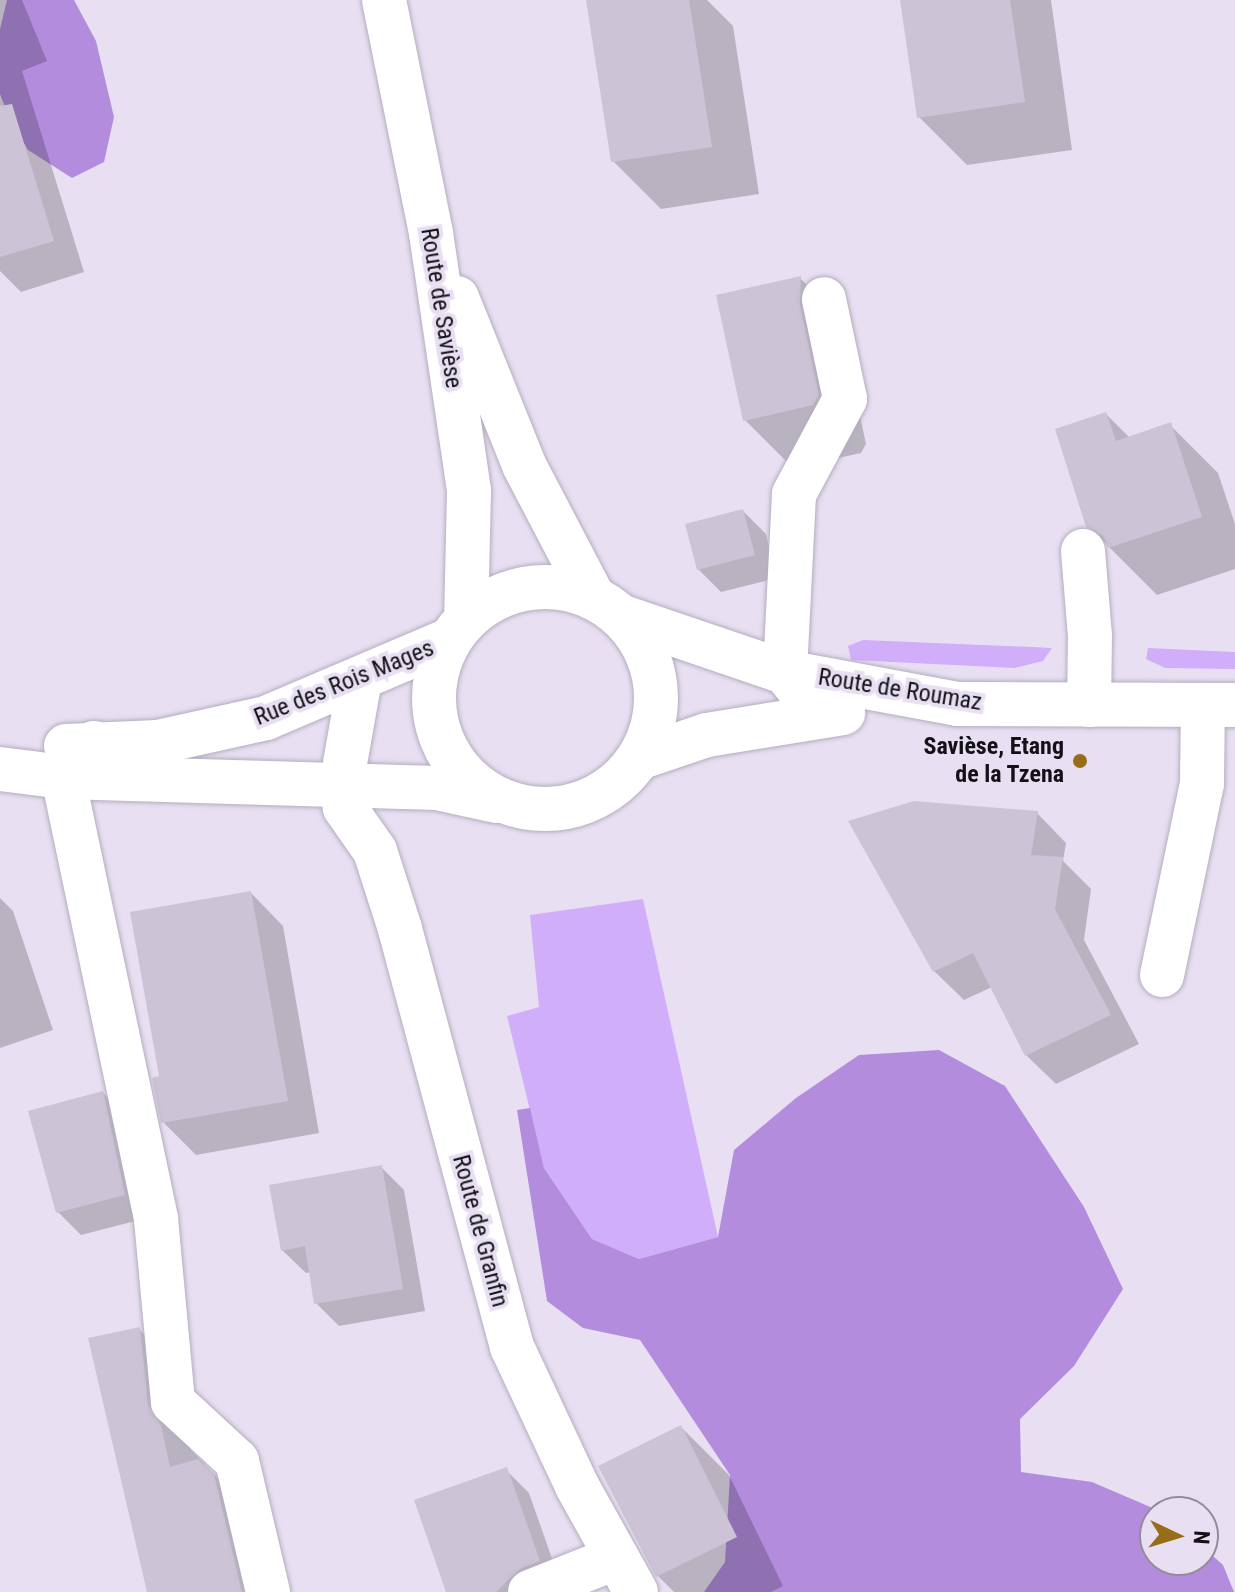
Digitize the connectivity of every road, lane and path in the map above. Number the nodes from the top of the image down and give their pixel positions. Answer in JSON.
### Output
{"nodes":[{"id":1,"x":384,"y":0,"type":"edge"},
{"id":2,"x":431,"y":233,"type":"junction"},
{"id":3,"x":824,"y":299,"type":"dead end"},
{"id":4,"x":1083,"y":551,"type":"dead end"},
{"id":5,"x":608,"y":607,"type":"junction"},
{"id":6,"x":458,"y":630,"type":"junction"},
{"id":7,"x":785,"y":672,"type":"junction"},
{"id":8,"x":360,"y":679,"type":"junction"},
{"id":9,"x":957,"y":704,"type":"junction"},
{"id":10,"x":1089,"y":705,"type":"junction"},
{"id":11,"x":1219,"y":705,"type":"edge"},
{"id":12,"x":819,"y":715,"type":"junction"},
{"id":13,"x":94,"y":743,"type":"junction"},
{"id":14,"x":0,"y":751,"type":"edge"},
{"id":15,"x":639,"y":758,"type":"junction"},
{"id":16,"x":0,"y":769,"type":"edge"},
{"id":17,"x":63,"y":777,"type":"junction"},
{"id":18,"x":341,"y":786,"type":"junction"},
{"id":19,"x":400,"y":789,"type":"junction"},
{"id":20,"x":508,"y":803,"type":"junction"},
{"id":21,"x":375,"y":851,"type":"junction"},
{"id":22,"x":1162,"y":975,"type":"dead end"},
{"id":23,"x":626,"y":1575,"type":"edge"},
{"id":24,"x":268,"y":1592,"type":"edge"},
{"id":25,"x":530,"y":1592,"type":"edge"}],
"edges":[{"from":1,"to":2,"type":"street","name":"Route de Savièse"},
{"from":2,"to":5,"type":"street"},
{"from":2,"to":6,"type":"street","name":"Route de Savièse"},
{"from":3,"to":7,"type":"street"},
{"from":4,"to":10,"type":"street"},
{"from":5,"to":6,"type":"street"},
{"from":5,"to":7,"type":"street","name":"Route de Roumaz"},
{"from":5,"to":15,"type":"street"},
{"from":6,"to":8,"type":"street","name":"Rue des Rois Mages"},
{"from":6,"to":20,"type":"street"},
{"from":7,"to":9,"type":"street","name":"Route de Roumaz"},
{"from":7,"to":12,"type":"street"},
{"from":8,"to":13,"type":"street","name":"Rue des Rois Mages"},
{"from":8,"to":18,"type":"street"},
{"from":9,"to":10,"type":"street","name":"Route de Roumaz"},
{"from":9,"to":12,"type":"street"},
{"from":10,"to":11,"type":"street","name":"Route de Roumaz"},
{"from":11,"to":22,"type":"street"},
{"from":12,"to":15,"type":"street"},
{"from":13,"to":14,"type":"street","name":"Rue des Rois Mages"},
{"from":13,"to":17,"type":"street"},
{"from":15,"to":20,"type":"street"},
{"from":16,"to":17,"type":"street"},
{"from":17,"to":18,"type":"street"},
{"from":17,"to":24,"type":"street"},
{"from":18,"to":19,"type":"street"},
{"from":18,"to":21,"type":"street","name":"Route de Granfin"},
{"from":19,"to":20,"type":"street"},
{"from":19,"to":21,"type":"street"},
{"from":21,"to":23,"type":"street","name":"Route de Granfin"},
{"from":23,"to":25,"type":"street"}]}
